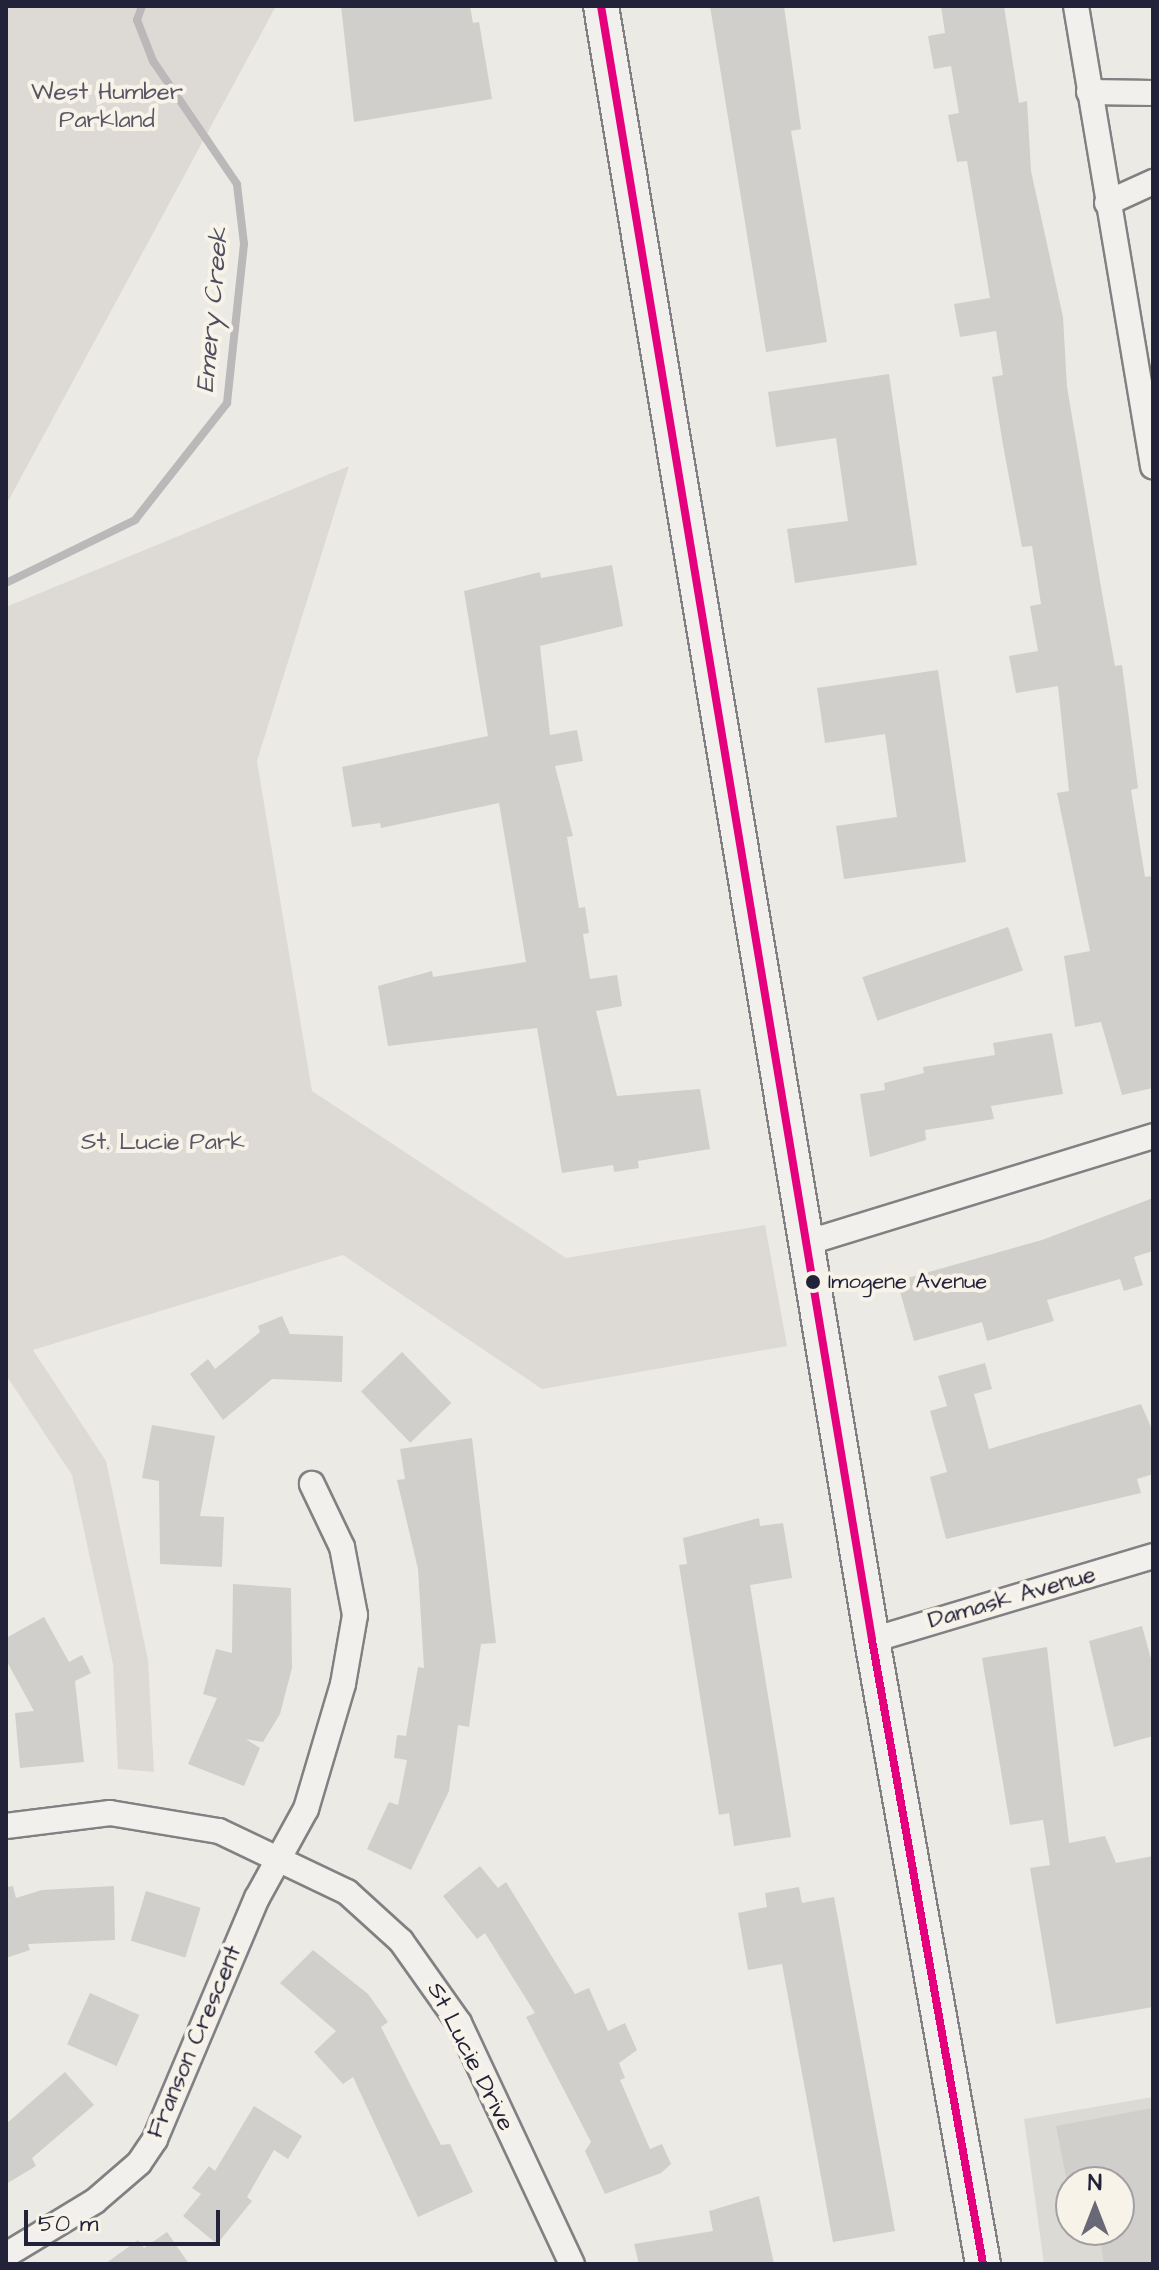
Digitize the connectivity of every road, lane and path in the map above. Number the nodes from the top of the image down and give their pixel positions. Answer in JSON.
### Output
{"nodes":[{"id":1,"x":601,"y":6,"type":"edge"},
{"id":2,"x":1076,"y":6,"type":"edge"},
{"id":3,"x":1089,"y":92,"type":"junction"},
{"id":4,"x":1153,"y":93,"type":"edge"},
{"id":5,"x":1153,"y":182,"type":"edge"},
{"id":6,"x":1107,"y":203,"type":"junction"},
{"id":7,"x":1153,"y":467,"type":"edge"},
{"id":8,"x":1153,"y":1136,"type":"edge"},
{"id":9,"x":809,"y":1242,"type":"junction"},
{"id":10,"x":312,"y":1484,"type":"dead end"},
{"id":11,"x":1153,"y":1556,"type":"edge"},
{"id":12,"x":872,"y":1640,"type":"junction"},
{"id":13,"x":6,"y":1826,"type":"edge"},
{"id":14,"x":278,"y":1859,"type":"junction"},
{"id":15,"x":6,"y":2255,"type":"edge"},
{"id":16,"x":572,"y":2264,"type":"edge"},
{"id":17,"x":983,"y":2264,"type":"edge"}],
"edges":[{"from":1,"to":9,"type":"main road"},
{"from":2,"to":3,"type":"street"},
{"from":3,"to":4,"type":"street"},
{"from":3,"to":6,"type":"street"},
{"from":5,"to":6,"type":"street"},
{"from":6,"to":7,"type":"street"},
{"from":8,"to":9,"type":"street"},
{"from":9,"to":12,"type":"main road"},
{"from":10,"to":14,"type":"street","name":"Franson Crescent"},
{"from":11,"to":12,"type":"street","name":"Damask Avenue"},
{"from":12,"to":17,"type":"main road"},
{"from":13,"to":14,"type":"street","name":"St Lucie Drive"},
{"from":14,"to":15,"type":"street","name":"Franson Crescent"},
{"from":14,"to":16,"type":"street","name":"St Lucie Drive"}]}
